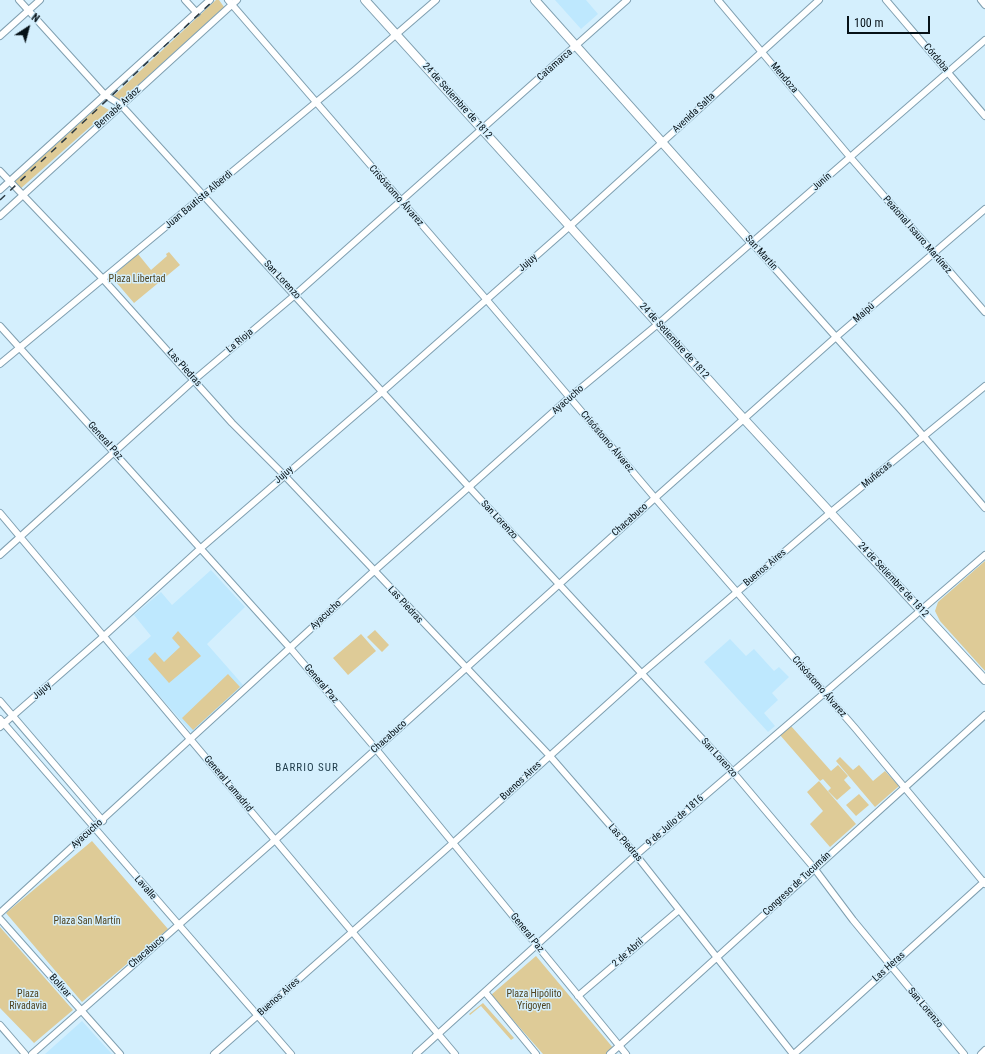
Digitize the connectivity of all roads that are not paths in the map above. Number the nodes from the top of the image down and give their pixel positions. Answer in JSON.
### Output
{"nodes":[{"id":1,"x":19,"y":0,"type":"edge"},
{"id":2,"x":40,"y":0,"type":"edge"},
{"id":3,"x":185,"y":0,"type":"edge"},
{"id":4,"x":210,"y":0,"type":"edge"},
{"id":5,"x":237,"y":0,"type":"edge"},
{"id":6,"x":365,"y":0,"type":"edge"},
{"id":7,"x":436,"y":0,"type":"edge"},
{"id":8,"x":535,"y":0,"type":"edge"},
{"id":9,"x":627,"y":0,"type":"edge"},
{"id":10,"x":718,"y":0,"type":"edge"},
{"id":11,"x":819,"y":0,"type":"edge"},
{"id":12,"x":886,"y":0,"type":"edge"},
{"id":13,"x":981,"y":0,"type":"edge"},
{"id":14,"x":230,"y":2,"type":"edge"},
{"id":15,"x":985,"y":5,"type":"edge"},
{"id":16,"x":28,"y":11,"type":"junction"},
{"id":17,"x":197,"y":13,"type":"junction"},
{"id":18,"x":396,"y":34,"type":"junction"},
{"id":19,"x":0,"y":36,"type":"edge"},
{"id":20,"x":985,"y":40,"type":"edge"},
{"id":21,"x":577,"y":46,"type":"junction"},
{"id":22,"x":761,"y":50,"type":"junction"},
{"id":23,"x":948,"y":72,"type":"junction"},
{"id":24,"x":105,"y":95,"type":"junction"},
{"id":25,"x":315,"y":103,"type":"junction"},
{"id":26,"x":121,"y":105,"type":"junction"},
{"id":27,"x":985,"y":116,"type":"edge"},
{"id":28,"x":482,"y":129,"type":"junction"},
{"id":29,"x":662,"y":141,"type":"junction"},
{"id":30,"x":850,"y":157,"type":"junction"},
{"id":31,"x":0,"y":171,"type":"edge"},
{"id":32,"x":10,"y":182,"type":"junction"},
{"id":33,"x":0,"y":190,"type":"edge"},
{"id":34,"x":24,"y":195,"type":"junction"},
{"id":35,"x":204,"y":195,"type":"junction"},
{"id":36,"x":400,"y":201,"type":"junction"},
{"id":37,"x":985,"y":209,"type":"edge"},
{"id":38,"x":0,"y":216,"type":"edge"},
{"id":39,"x":570,"y":226,"type":"junction"},
{"id":40,"x":752,"y":243,"type":"junction"},
{"id":41,"x":934,"y":253,"type":"junction"},
{"id":42,"x":103,"y":279,"type":"junction"},
{"id":43,"x":295,"y":295,"type":"junction"},
{"id":44,"x":486,"y":299,"type":"junction"},
{"id":45,"x":985,"y":312,"type":"edge"},
{"id":46,"x":658,"y":324,"type":"junction"},
{"id":47,"x":0,"y":326,"type":"edge"},
{"id":48,"x":836,"y":338,"type":"junction"},
{"id":49,"x":20,"y":348,"type":"junction"},
{"id":50,"x":0,"y":364,"type":"edge"},
{"id":51,"x":194,"y":380,"type":"junction"},
{"id":52,"x":985,"y":386,"type":"edge"},
{"id":53,"x":383,"y":391,"type":"junction"},
{"id":54,"x":570,"y":397,"type":"junction"},
{"id":55,"x":744,"y":419,"type":"junction"},
{"id":56,"x":923,"y":437,"type":"junction"},
{"id":57,"x":115,"y":451,"type":"junction"},
{"id":58,"x":284,"y":475,"type":"junction"},
{"id":59,"x":469,"y":487,"type":"junction"},
{"id":60,"x":654,"y":498,"type":"junction"},
{"id":61,"x":985,"y":508,"type":"edge"},
{"id":62,"x":831,"y":512,"type":"junction"},
{"id":63,"x":0,"y":514,"type":"edge"},
{"id":64,"x":20,"y":537,"type":"junction"},
{"id":65,"x":201,"y":548,"type":"junction"},
{"id":66,"x":0,"y":555,"type":"edge"},
{"id":67,"x":985,"y":555,"type":"edge"},
{"id":68,"x":374,"y":571,"type":"junction"},
{"id":69,"x":559,"y":584,"type":"junction"},
{"id":70,"x":736,"y":592,"type":"junction"},
{"id":71,"x":921,"y":610,"type":"junction"},
{"id":72,"x":104,"y":636,"type":"junction"},
{"id":73,"x":291,"y":648,"type":"junction"},
{"id":74,"x":466,"y":668,"type":"junction"},
{"id":75,"x":642,"y":673,"type":"junction"},
{"id":76,"x":985,"y":680,"type":"edge"},
{"id":77,"x":824,"y":693,"type":"junction"},
{"id":78,"x":0,"y":701,"type":"edge"},
{"id":79,"x":985,"y":715,"type":"edge"},
{"id":80,"x":13,"y":716,"type":"junction"},
{"id":81,"x":1,"y":723,"type":"edge"},
{"id":82,"x":191,"y":740,"type":"junction"},
{"id":83,"x":376,"y":749,"type":"junction"},
{"id":84,"x":549,"y":755,"type":"junction"},
{"id":85,"x":732,"y":771,"type":"junction"},
{"id":86,"x":904,"y":787,"type":"junction"},
{"id":87,"x":103,"y":820,"type":"junction"},
{"id":88,"x":93,"y":828,"type":"junction"},
{"id":89,"x":275,"y":840,"type":"junction"},
{"id":90,"x":453,"y":843,"type":"junction"},
{"id":91,"x":636,"y":855,"type":"junction"},
{"id":92,"x":814,"y":868,"type":"junction"},
{"id":93,"x":984,"y":882,"type":"edge"},
{"id":94,"x":679,"y":910,"type":"junction"},
{"id":95,"x":0,"y":913,"type":"edge"},
{"id":96,"x":0,"y":919,"type":"edge"},
{"id":97,"x":178,"y":925,"type":"junction"},
{"id":98,"x":353,"y":932,"type":"junction"},
{"id":99,"x":537,"y":946,"type":"junction"},
{"id":100,"x":718,"y":958,"type":"junction"},
{"id":101,"x":890,"y":966,"type":"junction"},
{"id":102,"x":485,"y":992,"type":"junction"},
{"id":103,"x":578,"y":996,"type":"junction"},
{"id":104,"x":81,"y":1010,"type":"junction"},
{"id":105,"x":258,"y":1016,"type":"junction"},
{"id":106,"x":0,"y":1026,"type":"edge"},
{"id":107,"x":438,"y":1034,"type":"junction"},
{"id":108,"x":620,"y":1045,"type":"junction"},
{"id":109,"x":985,"y":1050,"type":"edge"},
{"id":110,"x":25,"y":1054,"type":"edge"},
{"id":111,"x":32,"y":1054,"type":"edge"},
{"id":112,"x":120,"y":1054,"type":"edge"},
{"id":113,"x":214,"y":1054,"type":"edge"},
{"id":114,"x":292,"y":1054,"type":"edge"},
{"id":115,"x":416,"y":1054,"type":"edge"},
{"id":116,"x":455,"y":1054,"type":"edge"},
{"id":117,"x":536,"y":1054,"type":"edge"},
{"id":118,"x":610,"y":1054,"type":"edge"},
{"id":119,"x":626,"y":1054,"type":"edge"},
{"id":120,"x":794,"y":1054,"type":"edge"},
{"id":121,"x":964,"y":1054,"type":"edge"},
{"id":122,"x":981,"y":1054,"type":"edge"}],
"edges":[{"from":1,"to":16,"type":"street","name":"San Lorenzo"},
{"from":2,"to":16,"type":"street"},
{"from":3,"to":17,"type":"street"},
{"from":4,"to":17,"type":"street","name":"Bernabé Aráoz"},
{"from":5,"to":14,"type":"street","name":"Bernabé Aráoz"},
{"from":6,"to":18,"type":"main road","name":"24 de Setiembre de 1812"},
{"from":7,"to":18,"type":"street","name":"Juan Bautista Alberdi"},
{"from":8,"to":21,"type":"main road","name":"San Martín"},
{"from":9,"to":21,"type":"street","name":"Catamarca"},
{"from":10,"to":22,"type":"street","name":"Mendoza"},
{"from":11,"to":22,"type":"street","name":"Avenida Salta"},
{"from":12,"to":23,"type":"street","name":"Córdoba"},
{"from":13,"to":15,"type":"street"},
{"from":14,"to":25,"type":"street","name":"Crisóstomo Álvarez"},
{"from":14,"to":26,"type":"street","name":"Bernabé Aráoz"},
{"from":16,"to":19,"type":"street"},
{"from":16,"to":24,"type":"street","name":"San Lorenzo"},
{"from":17,"to":24,"type":"street","name":"Bernabé Aráoz"},
{"from":18,"to":25,"type":"street","name":"Juan Bautista Alberdi"},
{"from":18,"to":28,"type":"main road","name":"24 de Setiembre de 1812"},
{"from":20,"to":23,"type":"street","name":"Junín"},
{"from":21,"to":28,"type":"street","name":"Catamarca"},
{"from":21,"to":29,"type":"main road","name":"San Martín"},
{"from":22,"to":29,"type":"street","name":"Avenida Salta"},
{"from":22,"to":30,"type":"street","name":"Mendoza"},
{"from":23,"to":27,"type":"street","name":"Córdoba"},
{"from":23,"to":30,"type":"street","name":"Junín"},
{"from":24,"to":26,"type":"street","name":"San Lorenzo"},
{"from":24,"to":32,"type":"street","name":"Bernabé Aráoz"},
{"from":25,"to":35,"type":"street","name":"Juan Bautista Alberdi"},
{"from":25,"to":36,"type":"street","name":"Crisóstomo Álvarez"},
{"from":26,"to":34,"type":"street","name":"Bernabé Aráoz"},
{"from":26,"to":35,"type":"street","name":"San Lorenzo"},
{"from":28,"to":36,"type":"street","name":"La Rioja"},
{"from":28,"to":39,"type":"main road","name":"24 de Setiembre de 1812"},
{"from":29,"to":39,"type":"street","name":"Avenida Salta"},
{"from":29,"to":40,"type":"main road","name":"San Martín"},
{"from":30,"to":40,"type":"street","name":"Junín"},
{"from":30,"to":41,"type":"street","name":"Peatonal Isauro Martínez"},
{"from":31,"to":32,"type":"street","name":"Las Piedras"},
{"from":32,"to":33,"type":"street","name":"Bernabé Aráoz"},
{"from":32,"to":34,"type":"street","name":"Las Piedras"},
{"from":34,"to":38,"type":"street","name":"Bernabé Aráoz"},
{"from":34,"to":42,"type":"street","name":"Las Piedras"},
{"from":35,"to":42,"type":"street","name":"Juan Bautista Alberdi"},
{"from":35,"to":43,"type":"street","name":"San Lorenzo"},
{"from":36,"to":43,"type":"street","name":"La Rioja"},
{"from":36,"to":44,"type":"street","name":"Crisóstomo Álvarez"},
{"from":37,"to":41,"type":"street","name":"Maipú"},
{"from":39,"to":44,"type":"street","name":"Jujuy"},
{"from":39,"to":46,"type":"main road","name":"24 de Setiembre de 1812"},
{"from":40,"to":46,"type":"street","name":"Junín"},
{"from":40,"to":48,"type":"street","name":"San Martín"},
{"from":41,"to":45,"type":"street","name":"Peatonal Isauro Martínez"},
{"from":41,"to":48,"type":"street","name":"Maipú"},
{"from":42,"to":49,"type":"street","name":"Juan Bautista Alberdi"},
{"from":42,"to":51,"type":"street","name":"Las Piedras"},
{"from":43,"to":51,"type":"street","name":"La Rioja"},
{"from":43,"to":53,"type":"street","name":"San Lorenzo"},
{"from":44,"to":53,"type":"street","name":"Jujuy"},
{"from":44,"to":54,"type":"street","name":"Crisóstomo Álvarez"},
{"from":46,"to":54,"type":"street","name":"Ayacucho"},
{"from":46,"to":55,"type":"main road","name":"24 de Setiembre de 1812"},
{"from":47,"to":49,"type":"street","name":"General Paz"},
{"from":48,"to":55,"type":"street","name":"Maipú"},
{"from":48,"to":56,"type":"street","name":"San Martín"},
{"from":49,"to":50,"type":"street","name":"Juan Bautista Alberdi"},
{"from":49,"to":57,"type":"street","name":"General Paz"},
{"from":51,"to":57,"type":"street","name":"La Rioja"},
{"from":51,"to":58,"type":"street","name":"Las Piedras"},
{"from":52,"to":56,"type":"street","name":"Muñecas"},
{"from":53,"to":58,"type":"street","name":"Jujuy"},
{"from":53,"to":59,"type":"street","name":"San Lorenzo"},
{"from":54,"to":59,"type":"street","name":"Ayacucho"},
{"from":54,"to":60,"type":"street","name":"Crisóstomo Álvarez"},
{"from":55,"to":60,"type":"street","name":"Chacabuco"},
{"from":55,"to":62,"type":"main road","name":"24 de Setiembre de 1812"},
{"from":56,"to":61,"type":"street","name":"San Martín"},
{"from":56,"to":62,"type":"street","name":"Muñecas"},
{"from":57,"to":64,"type":"street","name":"La Rioja"},
{"from":57,"to":65,"type":"street","name":"General Paz"},
{"from":58,"to":65,"type":"street","name":"Jujuy"},
{"from":58,"to":68,"type":"street","name":"Las Piedras"},
{"from":59,"to":68,"type":"street","name":"Ayacucho"},
{"from":59,"to":69,"type":"street","name":"San Lorenzo"},
{"from":60,"to":69,"type":"street","name":"Chacabuco"},
{"from":60,"to":70,"type":"street","name":"Crisóstomo Álvarez"},
{"from":62,"to":70,"type":"street","name":"Buenos Aires"},
{"from":62,"to":71,"type":"main road","name":"24 de Setiembre de 1812"},
{"from":63,"to":64,"type":"street","name":"General Lamadrid"},
{"from":64,"to":66,"type":"street","name":"La Rioja"},
{"from":64,"to":72,"type":"street","name":"General Lamadrid"},
{"from":65,"to":72,"type":"street","name":"Jujuy"},
{"from":65,"to":73,"type":"street","name":"General Paz"},
{"from":67,"to":71,"type":"street","name":"9 de Julio de 1816"},
{"from":68,"to":73,"type":"street","name":"Ayacucho"},
{"from":68,"to":74,"type":"street","name":"Las Piedras"},
{"from":69,"to":74,"type":"street","name":"Chacabuco"},
{"from":69,"to":75,"type":"street","name":"San Lorenzo"},
{"from":70,"to":75,"type":"street","name":"Buenos Aires"},
{"from":70,"to":77,"type":"street","name":"Crisóstomo Álvarez"},
{"from":71,"to":76,"type":"main road","name":"24 de Setiembre de 1812"},
{"from":71,"to":77,"type":"street","name":"9 de Julio de 1816"},
{"from":72,"to":80,"type":"street","name":"Jujuy"},
{"from":72,"to":82,"type":"street","name":"General Lamadrid"},
{"from":73,"to":82,"type":"street","name":"Ayacucho"},
{"from":73,"to":83,"type":"street","name":"General Paz"},
{"from":74,"to":83,"type":"street","name":"Chacabuco"},
{"from":74,"to":84,"type":"street","name":"Las Piedras"},
{"from":75,"to":84,"type":"street","name":"Buenos Aires"},
{"from":75,"to":85,"type":"street","name":"San Lorenzo"},
{"from":77,"to":85,"type":"street","name":"9 de Julio de 1816"},
{"from":77,"to":86,"type":"street","name":"Crisóstomo Álvarez"},
{"from":78,"to":80,"type":"street"},
{"from":79,"to":86,"type":"street","name":"Congreso de Tucumán"},
{"from":80,"to":81,"type":"street","name":"Jujuy"},
{"from":80,"to":87,"type":"street"},
{"from":81,"to":88,"type":"street","name":"Lavalle"},
{"from":82,"to":87,"type":"street","name":"Ayacucho"},
{"from":82,"to":89,"type":"street","name":"General Lamadrid"},
{"from":83,"to":89,"type":"street","name":"Chacabuco"},
{"from":83,"to":90,"type":"street","name":"General Paz"},
{"from":84,"to":90,"type":"street","name":"Buenos Aires"},
{"from":84,"to":91,"type":"street","name":"Las Piedras"},
{"from":85,"to":91,"type":"street","name":"9 de Julio de 1816"},
{"from":85,"to":92,"type":"street","name":"San Lorenzo"},
{"from":86,"to":92,"type":"street","name":"Congreso de Tucumán"},
{"from":86,"to":93,"type":"street","name":"Crisóstomo Álvarez"},
{"from":87,"to":88,"type":"street","name":"Ayacucho"},
{"from":88,"to":95,"type":"street","name":"Ayacucho"},
{"from":88,"to":97,"type":"street","name":"Lavalle"},
{"from":89,"to":97,"type":"street","name":"Chacabuco"},
{"from":89,"to":98,"type":"street","name":"General Lamadrid"},
{"from":90,"to":98,"type":"street","name":"Buenos Aires"},
{"from":90,"to":99,"type":"street","name":"General Paz"},
{"from":91,"to":94,"type":"street","name":"Las Piedras"},
{"from":91,"to":99,"type":"street","name":"9 de Julio de 1816"},
{"from":92,"to":100,"type":"street","name":"Congreso de Tucumán"},
{"from":92,"to":101,"type":"street","name":"San Lorenzo"},
{"from":93,"to":101,"type":"street","name":"Las Heras"},
{"from":94,"to":100,"type":"street","name":"Las Piedras"},
{"from":94,"to":103,"type":"street","name":"2 de Abril"},
{"from":96,"to":104,"type":"street","name":"Bolívar"},
{"from":97,"to":104,"type":"street","name":"Chacabuco"},
{"from":97,"to":105,"type":"street","name":"Lavalle"},
{"from":98,"to":105,"type":"street","name":"Buenos Aires"},
{"from":98,"to":107,"type":"street","name":"General Lamadrid"},
{"from":99,"to":102,"type":"street","name":"9 de Julio de 1816"},
{"from":99,"to":103,"type":"street","name":"General Paz"},
{"from":100,"to":108,"type":"street","name":"Congreso de Tucumán"},
{"from":100,"to":120,"type":"street","name":"Las Piedras"},
{"from":101,"to":120,"type":"street","name":"Las Heras"},
{"from":101,"to":121,"type":"street","name":"San Lorenzo"},
{"from":102,"to":107,"type":"street","name":"9 de Julio de 1816"},
{"from":102,"to":117,"type":"street"},
{"from":103,"to":108,"type":"street","name":"General Paz"},
{"from":104,"to":111,"type":"street","name":"Chacabuco"},
{"from":104,"to":112,"type":"street","name":"Bolívar"},
{"from":105,"to":113,"type":"street","name":"Buenos Aires"},
{"from":105,"to":114,"type":"street","name":"Lavalle"},
{"from":106,"to":110,"type":"street"},
{"from":107,"to":115,"type":"street","name":"9 de Julio de 1816"},
{"from":107,"to":116,"type":"street","name":"General Lamadrid"},
{"from":108,"to":118,"type":"street","name":"Congreso de Tucumán"},
{"from":108,"to":119,"type":"street","name":"General Paz"},
{"from":109,"to":122,"type":"street"}]}
